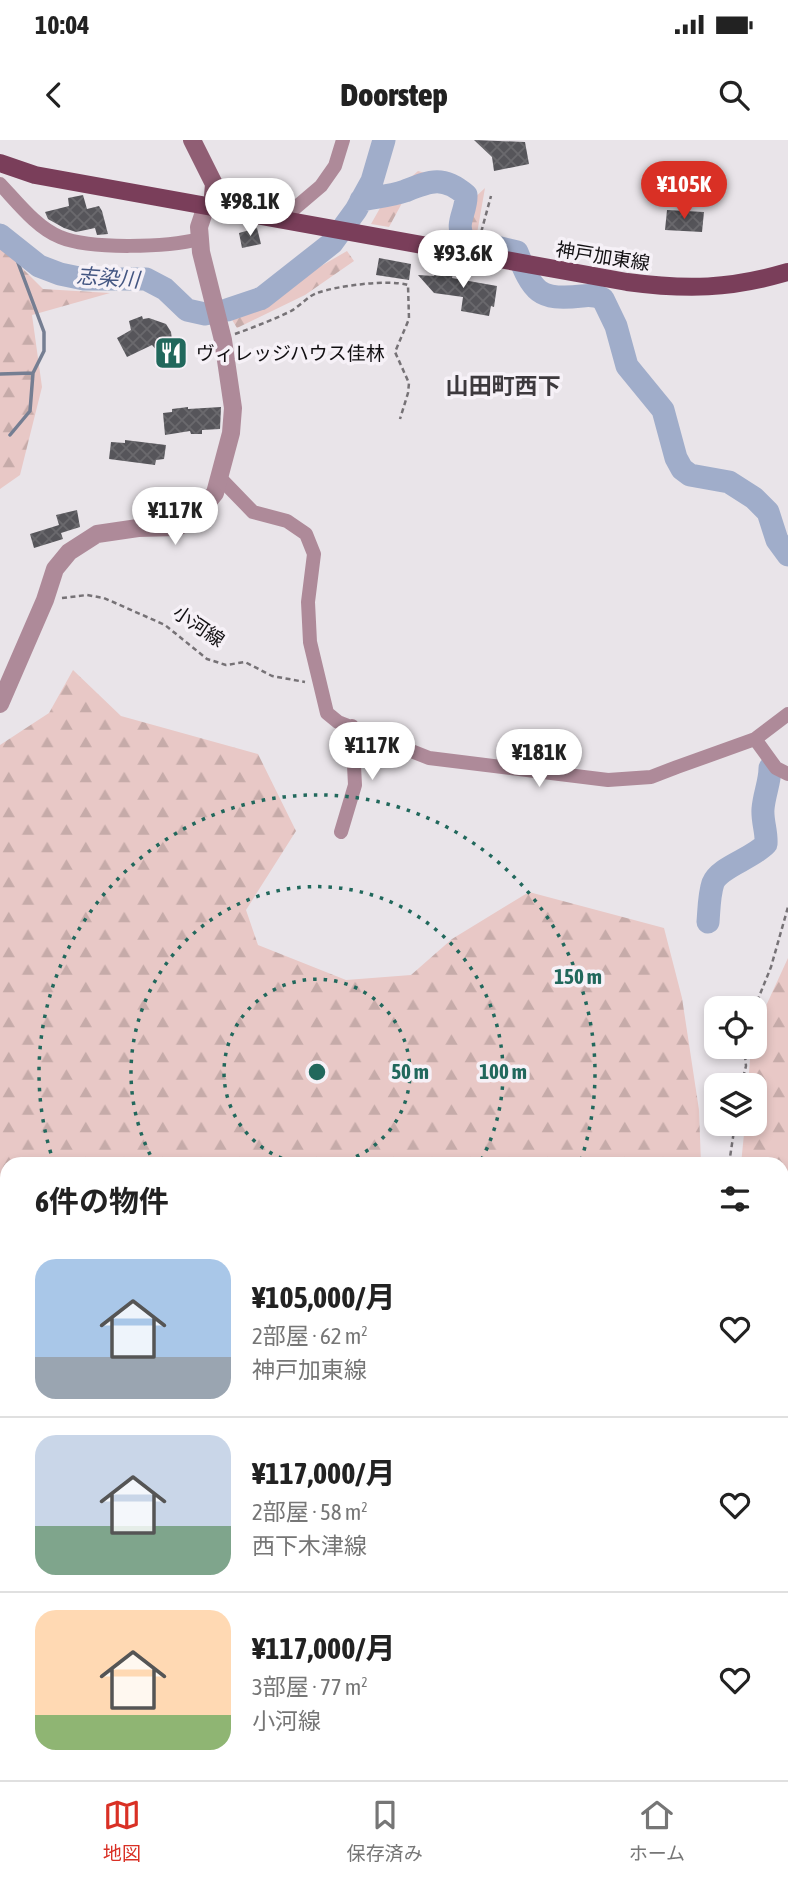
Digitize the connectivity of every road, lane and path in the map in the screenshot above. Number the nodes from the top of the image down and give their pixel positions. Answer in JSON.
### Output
{"nodes":[{"id":1,"x":192,"y":140,"type":"edge"},
{"id":2,"x":343,"y":140,"type":"edge"},
{"id":3,"x":0,"y":163,"type":"edge"},
{"id":4,"x":0,"y":184,"type":"edge"},
{"id":5,"x":491,"y":196,"type":"dead end"},
{"id":6,"x":210,"y":201,"type":"junction"},
{"id":7,"x":287,"y":221,"type":"junction"},
{"id":8,"x":479,"y":239,"type":"dead end"},
{"id":9,"x":201,"y":246,"type":"junction"},
{"id":10,"x":788,"y":272,"type":"edge"},
{"id":11,"x":221,"y":334,"type":"junction"},
{"id":12,"x":400,"y":419,"type":"dead end"},
{"id":13,"x":220,"y":478,"type":"junction"},
{"id":14,"x":45,"y":600,"type":"junction"},
{"id":15,"x":318,"y":685,"type":"junction"},
{"id":16,"x":0,"y":704,"type":"edge"},
{"id":17,"x":788,"y":714,"type":"edge"},
{"id":18,"x":352,"y":726,"type":"junction"},
{"id":19,"x":755,"y":739,"type":"junction"},
{"id":20,"x":788,"y":774,"type":"edge"},
{"id":21,"x":341,"y":832,"type":"dead end"},
{"id":22,"x":788,"y":907,"type":"edge"},
{"id":23,"x":759,"y":996,"type":"edge"},
{"id":24,"x":733,"y":1136,"type":"edge"},
{"id":25,"x":730,"y":1157,"type":"edge"}],
"edges":[{"from":1,"to":6,"type":"main road"},
{"from":2,"to":7,"type":"street"},
{"from":3,"to":6,"type":"main road","name":"神戸加東線"},
{"from":4,"to":9,"type":"street"},
{"from":5,"to":8,"type":"path"},
{"from":6,"to":7,"type":"main road","name":"神戸加東線"},
{"from":6,"to":9,"type":"street"},
{"from":7,"to":10,"type":"main road","name":"神戸加東線"},
{"from":9,"to":11,"type":"street"},
{"from":11,"to":12,"type":"path"},
{"from":11,"to":13,"type":"street"},
{"from":13,"to":14,"type":"street"},
{"from":13,"to":15,"type":"street"},
{"from":14,"to":15,"type":"path","name":"小河線"},
{"from":14,"to":16,"type":"street"},
{"from":15,"to":18,"type":"street"},
{"from":17,"to":19,"type":"street"},
{"from":18,"to":19,"type":"street"},
{"from":18,"to":21,"type":"street"},
{"from":19,"to":20,"type":"street"},
{"from":22,"to":23,"type":"path"},
{"from":24,"to":25,"type":"path"}]}
